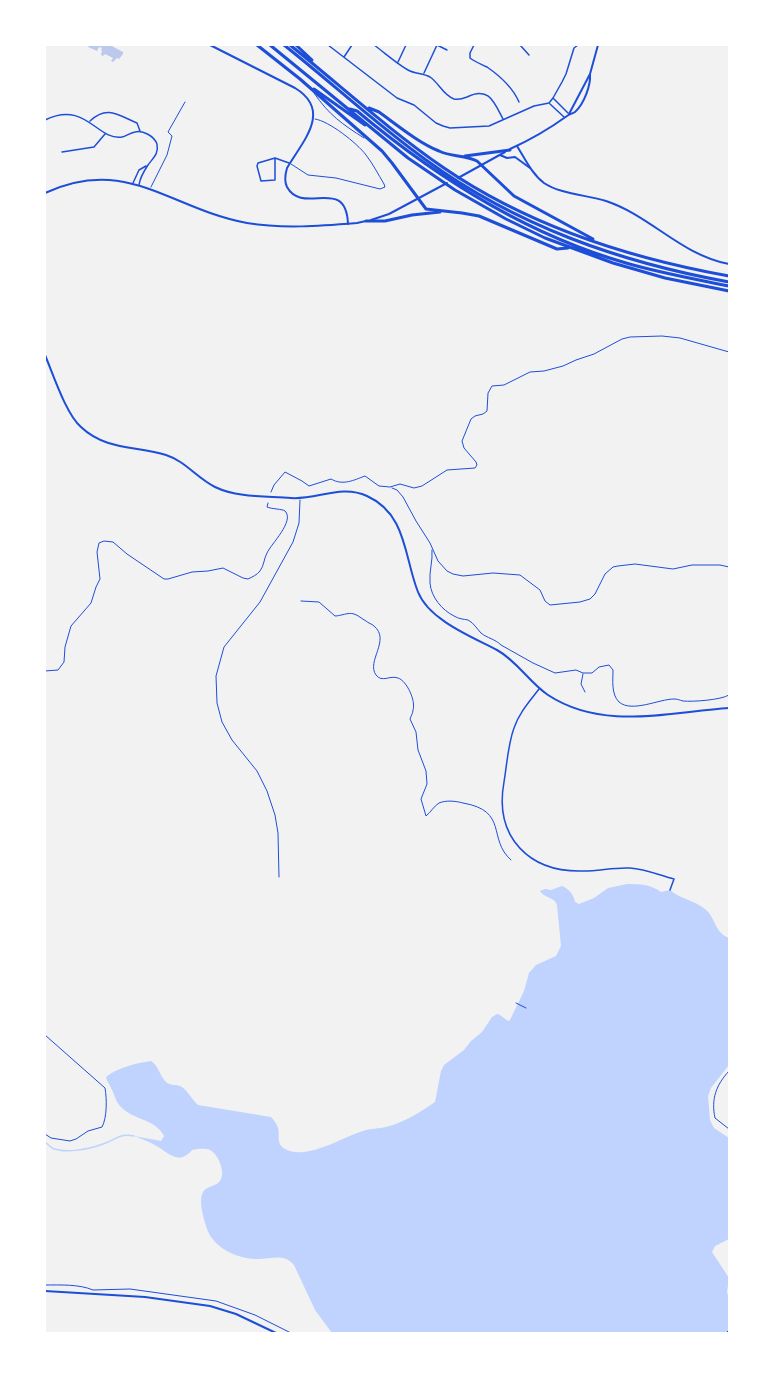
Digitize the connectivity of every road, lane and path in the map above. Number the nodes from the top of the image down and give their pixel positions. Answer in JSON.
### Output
{"nodes":[{"id":1,"x":210,"y":45,"type":"edge"},
{"id":2,"x":257,"y":45,"type":"edge"},
{"id":3,"x":270,"y":45,"type":"edge"},
{"id":4,"x":284,"y":45,"type":"edge"},
{"id":5,"x":290,"y":45,"type":"edge"},
{"id":6,"x":296,"y":45,"type":"edge"},
{"id":7,"x":328,"y":45,"type":"edge"},
{"id":8,"x":352,"y":45,"type":"edge"},
{"id":9,"x":374,"y":45,"type":"edge"},
{"id":10,"x":406,"y":45,"type":"edge"},
{"id":11,"x":437,"y":45,"type":"edge"},
{"id":12,"x":474,"y":45,"type":"edge"},
{"id":13,"x":520,"y":45,"type":"edge"},
{"id":14,"x":578,"y":45,"type":"edge"},
{"id":15,"x":598,"y":45,"type":"edge"},
{"id":16,"x":447,"y":50,"type":"dead end"},
{"id":17,"x":529,"y":55,"type":"dead end"},
{"id":18,"x":344,"y":57,"type":"junction"},
{"id":19,"x":398,"y":63,"type":"junction"},
{"id":20,"x":423,"y":74,"type":"junction"},
{"id":21,"x":328,"y":76,"type":"junction"},
{"id":22,"x":300,"y":80,"type":"junction"},
{"id":23,"x":553,"y":99,"type":"junction"},
{"id":24,"x":185,"y":102,"type":"dead end"},
{"id":25,"x":519,"y":102,"type":"dead end"},
{"id":26,"x":549,"y":103,"type":"junction"},
{"id":27,"x":348,"y":108,"type":"junction"},
{"id":28,"x":366,"y":108,"type":"junction"},
{"id":29,"x":569,"y":114,"type":"junction"},
{"id":30,"x":565,"y":118,"type":"junction"},
{"id":31,"x":314,"y":119,"type":"junction"},
{"id":32,"x":45,"y":120,"type":"edge"},
{"id":33,"x":504,"y":120,"type":"junction"},
{"id":34,"x":89,"y":121,"type":"junction"},
{"id":35,"x":141,"y":131,"type":"junction"},
{"id":36,"x":106,"y":133,"type":"junction"},
{"id":37,"x":384,"y":138,"type":"junction"},
{"id":38,"x":517,"y":146,"type":"junction"},
{"id":39,"x":510,"y":150,"type":"junction"},
{"id":40,"x":62,"y":153,"type":"dead end"},
{"id":41,"x":500,"y":155,"type":"junction"},
{"id":42,"x":464,"y":157,"type":"junction"},
{"id":43,"x":275,"y":158,"type":"junction"},
{"id":44,"x":290,"y":163,"type":"junction"},
{"id":45,"x":481,"y":165,"type":"junction"},
{"id":46,"x":147,"y":166,"type":"junction"},
{"id":47,"x":530,"y":168,"type":"junction"},
{"id":48,"x":138,"y":171,"type":"junction"},
{"id":49,"x":142,"y":174,"type":"junction"},
{"id":50,"x":133,"y":183,"type":"junction"},
{"id":51,"x":139,"y":185,"type":"junction"},
{"id":52,"x":150,"y":189,"type":"junction"},
{"id":53,"x":45,"y":193,"type":"edge"},
{"id":54,"x":419,"y":198,"type":"junction"},
{"id":55,"x":451,"y":211,"type":"junction"},
{"id":56,"x":366,"y":221,"type":"junction"},
{"id":57,"x":348,"y":224,"type":"junction"},
{"id":58,"x":600,"y":243,"type":"junction"},
{"id":59,"x":570,"y":248,"type":"junction"},
{"id":60,"x":729,"y":264,"type":"edge"},
{"id":61,"x":729,"y":276,"type":"edge"},
{"id":62,"x":729,"y":284,"type":"edge"},
{"id":63,"x":729,"y":291,"type":"edge"},
{"id":64,"x":729,"y":352,"type":"edge"},
{"id":65,"x":45,"y":355,"type":"edge"},
{"id":66,"x":390,"y":487,"type":"junction"},
{"id":67,"x":271,"y":492,"type":"dead end"},
{"id":68,"x":300,"y":498,"type":"junction"},
{"id":69,"x":269,"y":501,"type":"dead end"},
{"id":70,"x":432,"y":548,"type":"junction"},
{"id":71,"x":729,"y":567,"type":"edge"},
{"id":72,"x":300,"y":601,"type":"dead end"},
{"id":73,"x":45,"y":671,"type":"edge"},
{"id":74,"x":583,"y":672,"type":"junction"},
{"id":75,"x":539,"y":689,"type":"junction"},
{"id":76,"x":585,"y":692,"type":"dead end"},
{"id":77,"x":729,"y":695,"type":"edge"},
{"id":78,"x":729,"y":708,"type":"edge"},
{"id":79,"x":511,"y":860,"type":"dead end"},
{"id":80,"x":279,"y":877,"type":"dead end"},
{"id":81,"x":670,"y":890,"type":"dead end"},
{"id":82,"x":516,"y":1003,"type":"dead end"},
{"id":83,"x":526,"y":1008,"type":"dead end"},
{"id":84,"x":45,"y":1035,"type":"edge"},
{"id":85,"x":729,"y":1071,"type":"edge"},
{"id":86,"x":729,"y":1129,"type":"edge"},
{"id":87,"x":45,"y":1134,"type":"edge"},
{"id":88,"x":45,"y":1291,"type":"edge"},
{"id":89,"x":729,"y":1330,"type":"edge"},
{"id":90,"x":276,"y":1333,"type":"edge"},
{"id":91,"x":726,"y":1333,"type":"edge"}],
"edges":[{"from":1,"to":31,"type":"main road"},
{"from":2,"to":22,"type":"highway"},
{"from":3,"to":27,"type":"highway"},
{"from":4,"to":62,"type":"highway"},
{"from":5,"to":21,"type":"highway"},
{"from":6,"to":21,"type":"highway"},
{"from":7,"to":18,"type":"street"},
{"from":8,"to":18,"type":"street"},
{"from":9,"to":19,"type":"street"},
{"from":10,"to":19,"type":"street"},
{"from":11,"to":16,"type":"street"},
{"from":11,"to":20,"type":"street"},
{"from":12,"to":25,"type":"street"},
{"from":13,"to":17,"type":"street"},
{"from":14,"to":23,"type":"street"},
{"from":15,"to":29,"type":"main road"},
{"from":18,"to":33,"type":"street"},
{"from":19,"to":20,"type":"street"},
{"from":20,"to":33,"type":"street"},
{"from":21,"to":28,"type":"highway"},
{"from":22,"to":37,"type":"highway"},
{"from":22,"to":54,"type":"highway"},
{"from":23,"to":26,"type":"street"},
{"from":23,"to":29,"type":"street"},
{"from":24,"to":52,"type":"lane"},
{"from":26,"to":30,"type":"street"},
{"from":26,"to":33,"type":"street"},
{"from":27,"to":37,"type":"highway"},
{"from":27,"to":62,"type":"highway"},
{"from":28,"to":42,"type":"highway"},
{"from":28,"to":58,"type":"highway"},
{"from":29,"to":30,"type":"main road"},
{"from":30,"to":38,"type":"main road"},
{"from":31,"to":44,"type":"main road"},
{"from":31,"to":44,"type":"lane"},
{"from":32,"to":34,"type":"street"},
{"from":34,"to":35,"type":"street"},
{"from":34,"to":36,"type":"street"},
{"from":35,"to":36,"type":"street"},
{"from":35,"to":46,"type":"street"},
{"from":36,"to":40,"type":"street"},
{"from":37,"to":59,"type":"highway"},
{"from":38,"to":39,"type":"main road"},
{"from":38,"to":47,"type":"main road"},
{"from":39,"to":41,"type":"main road"},
{"from":39,"to":42,"type":"highway"},
{"from":41,"to":45,"type":"main road"},
{"from":41,"to":47,"type":"main road"},
{"from":42,"to":45,"type":"highway"},
{"from":43,"to":43,"type":"street"},
{"from":43,"to":44,"type":"street"},
{"from":44,"to":57,"type":"main road"},
{"from":45,"to":54,"type":"main road"},
{"from":45,"to":58,"type":"highway"},
{"from":46,"to":48,"type":"street"},
{"from":46,"to":49,"type":"street"},
{"from":47,"to":60,"type":"main road"},
{"from":48,"to":49,"type":"street"},
{"from":48,"to":50,"type":"street"},
{"from":49,"to":51,"type":"street"},
{"from":50,"to":51,"type":"main road"},
{"from":50,"to":53,"type":"main road"},
{"from":51,"to":52,"type":"main road"},
{"from":52,"to":57,"type":"main road"},
{"from":54,"to":55,"type":"highway"},
{"from":54,"to":56,"type":"main road"},
{"from":55,"to":56,"type":"highway"},
{"from":55,"to":59,"type":"highway"},
{"from":56,"to":57,"type":"main road"},
{"from":58,"to":61,"type":"highway"},
{"from":59,"to":63,"type":"highway"},
{"from":64,"to":66,"type":"path"},
{"from":65,"to":68,"type":"main road"},
{"from":66,"to":67,"type":"path"},
{"from":66,"to":70,"type":"path"},
{"from":68,"to":75,"type":"main road"},
{"from":68,"to":80,"type":"lane"},
{"from":69,"to":73,"type":"path"},
{"from":70,"to":71,"type":"path"},
{"from":70,"to":74,"type":"path"},
{"from":72,"to":79,"type":"path"},
{"from":74,"to":76,"type":"path"},
{"from":74,"to":77,"type":"path"},
{"from":75,"to":78,"type":"main road"},
{"from":75,"to":81,"type":"street"},
{"from":82,"to":83,"type":"path"},
{"from":84,"to":87,"type":"path"},
{"from":85,"to":86,"type":"path"},
{"from":88,"to":90,"type":"main road"},
{"from":89,"to":91,"type":"path"}]}
